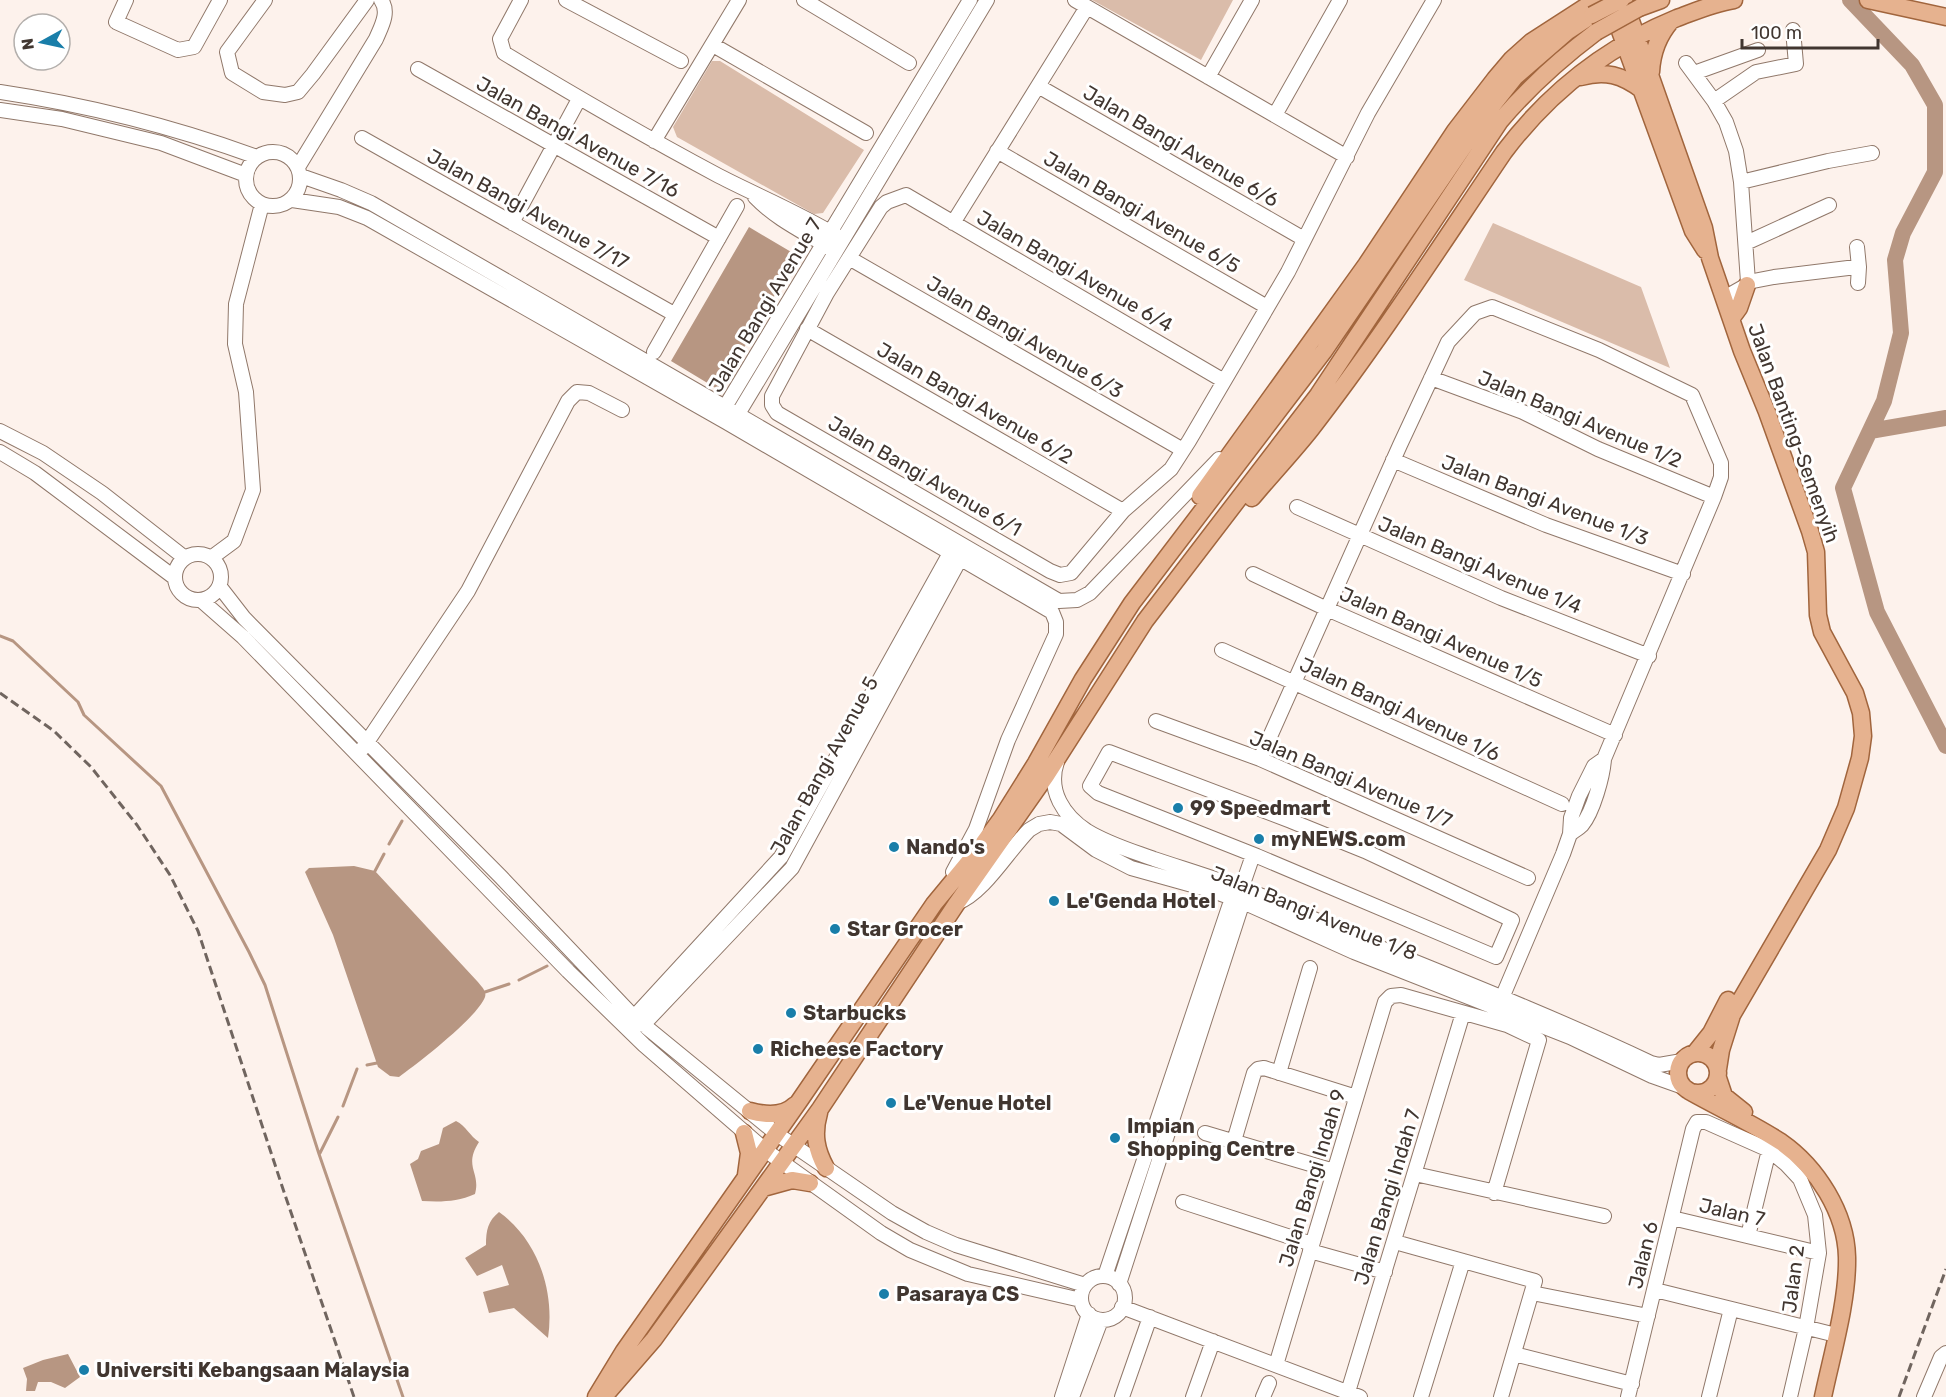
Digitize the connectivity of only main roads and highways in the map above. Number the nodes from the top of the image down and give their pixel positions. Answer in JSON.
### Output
{"nodes":[{"id":1,"x":1570,"y":0,"type":"edge"},
{"id":2,"x":1609,"y":0,"type":"edge"},
{"id":3,"x":1622,"y":0,"type":"edge"},
{"id":4,"x":1661,"y":0,"type":"edge"},
{"id":5,"x":1868,"y":0,"type":"edge"},
{"id":6,"x":1730,"y":1,"type":"edge"},
{"id":7,"x":1910,"y":4,"type":"edge"},
{"id":8,"x":1594,"y":8,"type":"edge"},
{"id":9,"x":1946,"y":11,"type":"edge"},
{"id":10,"x":1946,"y":17,"type":"edge"},
{"id":11,"x":1671,"y":21,"type":"junction"},
{"id":12,"x":1549,"y":30,"type":"junction"},
{"id":13,"x":1631,"y":39,"type":"junction"},
{"id":14,"x":1651,"y":75,"type":"junction"},
{"id":15,"x":1569,"y":82,"type":"junction"},
{"id":16,"x":1642,"y":90,"type":"junction"},
{"id":17,"x":1710,"y":258,"type":"junction"},
{"id":18,"x":1721,"y":291,"type":"junction"},
{"id":19,"x":1731,"y":319,"type":"junction"},
{"id":20,"x":1132,"y":603,"type":"junction"},
{"id":21,"x":1145,"y":621,"type":"junction"},
{"id":22,"x":1803,"y":891,"type":"junction"},
{"id":23,"x":1688,"y":1057,"type":"junction"},
{"id":24,"x":1718,"y":1073,"type":"junction"},
{"id":25,"x":1686,"y":1089,"type":"junction"},
{"id":26,"x":801,"y":1100,"type":"junction"},
{"id":27,"x":820,"y":1109,"type":"junction"},
{"id":28,"x":750,"y":1111,"type":"road end"},
{"id":29,"x":744,"y":1133,"type":"road end"},
{"id":30,"x":826,"y":1168,"type":"road end"},
{"id":31,"x":744,"y":1182,"type":"junction"},
{"id":32,"x":810,"y":1183,"type":"road end"},
{"id":33,"x":763,"y":1188,"type":"junction"},
{"id":34,"x":1842,"y":1301,"type":"junction"},
{"id":35,"x":596,"y":1397,"type":"edge"},
{"id":36,"x":603,"y":1397,"type":"edge"},
{"id":37,"x":1823,"y":1397,"type":"edge"}],
"edges":[{"from":1,"to":12,"type":"main road"},
{"from":2,"to":13,"type":"main road"},
{"from":3,"to":8,"type":"main road","bridge":true},
{"from":3,"to":13,"type":"main road","name":"Jalan Banting-Semenyih"},
{"from":4,"to":21,"type":"main road","bridge":true},
{"from":5,"to":7,"type":"main road"},
{"from":6,"to":11,"type":"main road"},
{"from":7,"to":9,"type":"main road"},
{"from":7,"to":10,"type":"main road"},
{"from":8,"to":12,"type":"main road"},
{"from":8,"to":20,"type":"main road"},
{"from":11,"to":13,"type":"main road"},
{"from":11,"to":14,"type":"main road"},
{"from":12,"to":20,"type":"main road"},
{"from":13,"to":14,"type":"main road","name":"Jalan Banting-Semenyih"},
{"from":13,"to":15,"type":"main road"},
{"from":13,"to":16,"type":"main road","name":"Jalan Banting-Semenyih"},
{"from":14,"to":17,"type":"main road","name":"Jalan Banting-Semenyih"},
{"from":15,"to":16,"type":"main road"},
{"from":15,"to":21,"type":"main road"},
{"from":16,"to":17,"type":"main road","name":"Jalan Banting-Semenyih"},
{"from":17,"to":18,"type":"main road","name":"Jalan Banting-Semenyih"},
{"from":18,"to":19,"type":"main road","name":"Jalan Banting-Semenyih"},
{"from":18,"to":19,"type":"main road"},
{"from":19,"to":22,"type":"main road","name":"Jalan Banting-Semenyih"},
{"from":20,"to":26,"type":"main road"},
{"from":21,"to":27,"type":"main road"},
{"from":22,"to":23,"type":"main road","name":"Jalan Banting-Semenyih"},
{"from":22,"to":24,"type":"main road","name":"Jalan Banting-Semenyih"},
{"from":23,"to":24,"type":"main road"},
{"from":23,"to":25,"type":"main road"},
{"from":24,"to":25,"type":"main road"},
{"from":24,"to":34,"type":"main road"},
{"from":25,"to":34,"type":"main road"},
{"from":26,"to":28,"type":"main road"},
{"from":26,"to":31,"type":"main road"},
{"from":27,"to":30,"type":"main road"},
{"from":27,"to":33,"type":"main road"},
{"from":29,"to":31,"type":"main road"},
{"from":31,"to":35,"type":"main road"},
{"from":32,"to":33,"type":"main road"},
{"from":33,"to":36,"type":"main road"},
{"from":34,"to":37,"type":"main road"}]}
